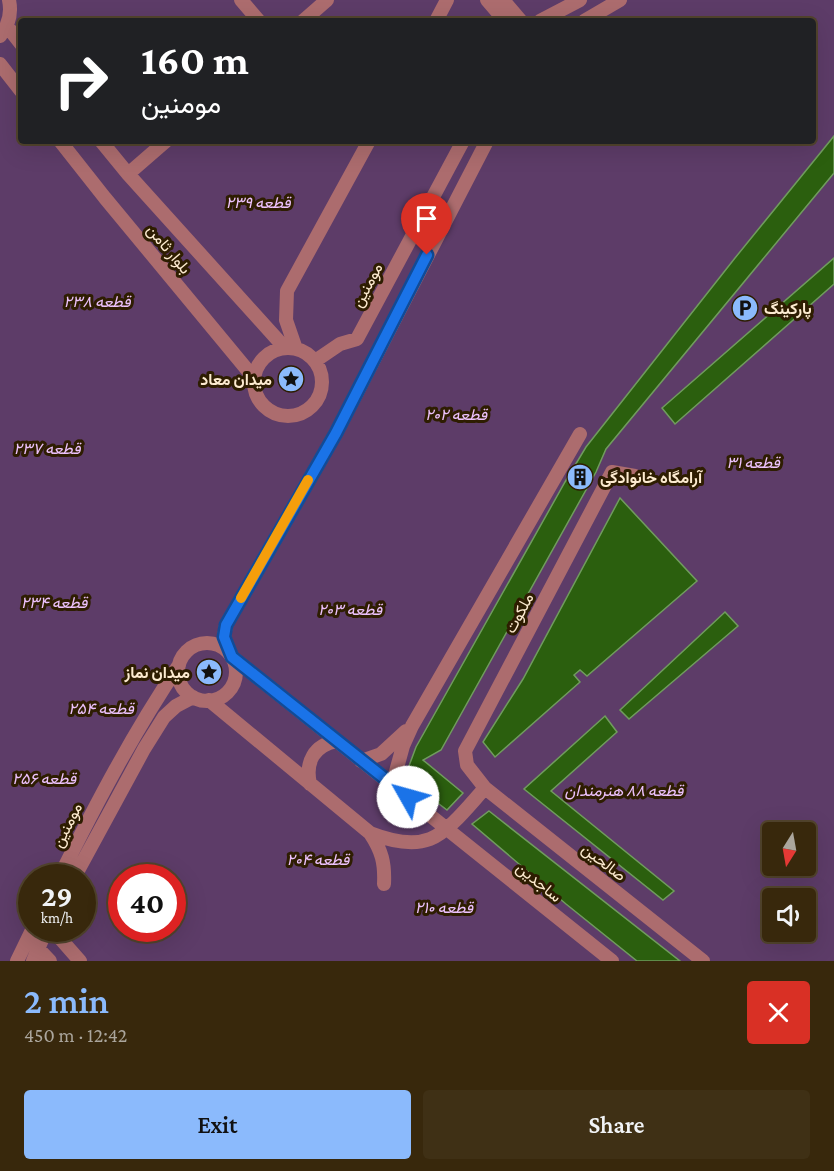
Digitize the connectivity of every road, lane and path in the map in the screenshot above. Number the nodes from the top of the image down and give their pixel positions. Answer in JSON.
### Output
{"nodes":[{"id":1,"x":9,"y":0,"type":"edge"},
{"id":2,"x":241,"y":0,"type":"edge"},
{"id":3,"x":327,"y":0,"type":"edge"},
{"id":4,"x":447,"y":0,"type":"edge"},
{"id":5,"x":487,"y":0,"type":"edge"},
{"id":6,"x":502,"y":0,"type":"edge"},
{"id":7,"x":580,"y":0,"type":"edge"},
{"id":8,"x":620,"y":0,"type":"edge"},
{"id":9,"x":566,"y":8,"type":"junction"},
{"id":10,"x":256,"y":18,"type":"edge"},
{"id":11,"x":306,"y":18,"type":"edge"},
{"id":12,"x":438,"y":18,"type":"edge"},
{"id":13,"x":502,"y":18,"type":"edge"},
{"id":14,"x":518,"y":18,"type":"edge"},
{"id":15,"x":546,"y":18,"type":"edge"},
{"id":16,"x":571,"y":18,"type":"edge"},
{"id":17,"x":589,"y":18,"type":"edge"},
{"id":18,"x":3,"y":31,"type":"edge"},
{"id":19,"x":18,"y":42,"type":"edge"},
{"id":20,"x":0,"y":64,"type":"edge"},
{"id":21,"x":18,"y":87,"type":"edge"},
{"id":22,"x":62,"y":144,"type":"edge"},
{"id":23,"x":104,"y":144,"type":"edge"},
{"id":24,"x":163,"y":144,"type":"edge"},
{"id":25,"x":367,"y":144,"type":"edge"},
{"id":26,"x":462,"y":144,"type":"edge"},
{"id":27,"x":485,"y":144,"type":"edge"},
{"id":28,"x":129,"y":174,"type":"junction"},
{"id":29,"x":290,"y":349,"type":"junction"},
{"id":30,"x":315,"y":361,"type":"junction"},
{"id":31,"x":254,"y":378,"type":"junction"},
{"id":32,"x":580,"y":434,"type":"dead end"},
{"id":33,"x":635,"y":476,"type":"dead end"},
{"id":34,"x":232,"y":657,"type":"junction"},
{"id":35,"x":179,"y":665,"type":"junction"},
{"id":36,"x":193,"y":697,"type":"junction"},
{"id":37,"x":209,"y":700,"type":"junction"},
{"id":38,"x":412,"y":726,"type":"junction"},
{"id":39,"x":337,"y":741,"type":"junction"},
{"id":40,"x":361,"y":760,"type":"junction"},
{"id":41,"x":310,"y":784,"type":"junction"},
{"id":42,"x":485,"y":788,"type":"junction"},
{"id":43,"x":408,"y":797,"type":"junction"},
{"id":44,"x":446,"y":830,"type":"junction"},
{"id":45,"x":370,"y":834,"type":"junction"},
{"id":46,"x":66,"y":864,"type":"edge"},
{"id":47,"x":82,"y":864,"type":"edge"},
{"id":48,"x":384,"y":884,"type":"dead end"},
{"id":49,"x":62,"y":942,"type":"edge"},
{"id":50,"x":33,"y":944,"type":"edge"},
{"id":51,"x":66,"y":946,"type":"junction"},
{"id":52,"x":17,"y":961,"type":"edge"},
{"id":53,"x":51,"y":961,"type":"edge"},
{"id":54,"x":80,"y":961,"type":"edge"},
{"id":55,"x":612,"y":961,"type":"edge"},
{"id":56,"x":703,"y":961,"type":"edge"}],
"edges":[{"from":1,"to":18,"type":"street"},
{"from":2,"to":10,"type":"street"},
{"from":3,"to":11,"type":"street"},
{"from":4,"to":12,"type":"street"},
{"from":5,"to":13,"type":"street"},
{"from":6,"to":14,"type":"street"},
{"from":7,"to":9,"type":"street"},
{"from":8,"to":17,"type":"street"},
{"from":9,"to":15,"type":"street"},
{"from":9,"to":16,"type":"street"},
{"from":18,"to":19,"type":"street"},
{"from":20,"to":21,"type":"street"},
{"from":22,"to":31,"type":"street","name":"بلوار ثامن"},
{"from":23,"to":28,"type":"street","name":"بلوار ثامن"},
{"from":24,"to":28,"type":"street"},
{"from":25,"to":29,"type":"street"},
{"from":26,"to":30,"type":"street","name":"مومنین"},
{"from":27,"to":34,"type":"street"},
{"from":28,"to":29,"type":"street","name":"بلوار ثامن"},
{"from":29,"to":30,"type":"street"},
{"from":29,"to":31,"type":"street"},
{"from":30,"to":31,"type":"street"},
{"from":32,"to":38,"type":"street"},
{"from":33,"to":42,"type":"street","name":"ملکوت"},
{"from":34,"to":35,"type":"street"},
{"from":34,"to":37,"type":"street"},
{"from":34,"to":39,"type":"street","name":"ساجدین"},
{"from":35,"to":36,"type":"street"},
{"from":35,"to":46,"type":"street","name":"مومنین"},
{"from":36,"to":37,"type":"street"},
{"from":36,"to":47,"type":"street","name":"مومنین"},
{"from":37,"to":41,"type":"street"},
{"from":38,"to":40,"type":"street"},
{"from":38,"to":43,"type":"street"},
{"from":39,"to":40,"type":"street","name":"ساجدین"},
{"from":39,"to":41,"type":"street"},
{"from":40,"to":43,"type":"street","name":"ساجدین"},
{"from":41,"to":45,"type":"street"},
{"from":42,"to":44,"type":"street"},
{"from":42,"to":56,"type":"street","name":"صالحین"},
{"from":43,"to":44,"type":"street","name":"ساجدین"},
{"from":44,"to":45,"type":"street"},
{"from":44,"to":55,"type":"street","name":"ساجدین"},
{"from":45,"to":48,"type":"street"},
{"from":49,"to":51,"type":"street"},
{"from":50,"to":52,"type":"street"},
{"from":50,"to":53,"type":"street"},
{"from":51,"to":53,"type":"street"},
{"from":51,"to":54,"type":"street"}]}
